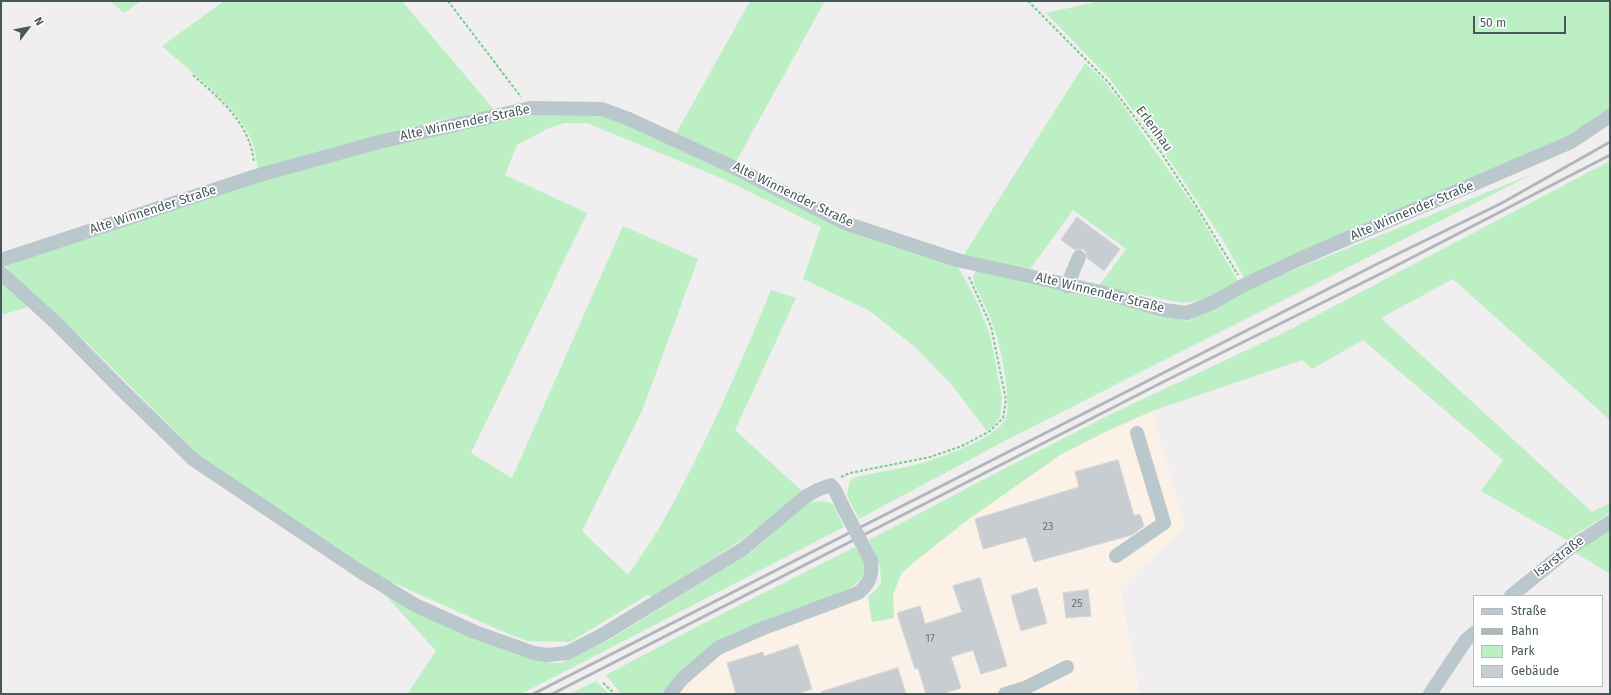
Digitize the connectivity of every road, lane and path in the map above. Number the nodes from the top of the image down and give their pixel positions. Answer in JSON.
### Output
{"nodes":[{"id":1,"x":448,"y":1,"type":"edge"},
{"id":2,"x":1028,"y":1,"type":"edge"},
{"id":3,"x":193,"y":75,"type":"dead end"},
{"id":4,"x":530,"y":108,"type":"junction"},
{"id":5,"x":1610,"y":116,"type":"edge"},
{"id":6,"x":256,"y":176,"type":"junction"},
{"id":7,"x":1079,"y":257,"type":"dead end"},
{"id":8,"x":1,"y":260,"type":"edge"},
{"id":9,"x":965,"y":262,"type":"junction"},
{"id":10,"x":1,"y":274,"type":"edge"},
{"id":11,"x":1244,"y":285,"type":"junction"},
{"id":12,"x":1066,"y":286,"type":"junction"},
{"id":13,"x":1137,"y":433,"type":"dead end"},
{"id":14,"x":831,"y":485,"type":"junction"},
{"id":15,"x":1610,"y":522,"type":"edge"},
{"id":16,"x":1116,"y":556,"type":"dead end"},
{"id":17,"x":1513,"y":595,"type":"edge"},
{"id":18,"x":1473,"y":634,"type":"edge"},
{"id":19,"x":1067,"y":667,"type":"dead end"},
{"id":20,"x":603,"y":683,"type":"dead end"},
{"id":21,"x":615,"y":694,"type":"edge"},
{"id":22,"x":670,"y":694,"type":"edge"},
{"id":23,"x":1005,"y":694,"type":"edge"},
{"id":24,"x":1430,"y":694,"type":"edge"}],
"edges":[{"from":1,"to":4,"type":"path"},
{"from":2,"to":11,"type":"path","name":"Erlenhau"},
{"from":3,"to":6,"type":"path"},
{"from":4,"to":6,"type":"street","name":"Alte Winnender Straße"},
{"from":4,"to":9,"type":"street","name":"Alte Winnender Straße"},
{"from":5,"to":11,"type":"street","name":"Alte Winnender Straße"},
{"from":6,"to":8,"type":"street","name":"Alte Winnender Straße"},
{"from":7,"to":12,"type":"street"},
{"from":9,"to":12,"type":"street","name":"Alte Winnender Straße"},
{"from":9,"to":14,"type":"path"},
{"from":10,"to":14,"type":"street"},
{"from":11,"to":12,"type":"street","name":"Alte Winnender Straße"},
{"from":13,"to":16,"type":"street"},
{"from":14,"to":22,"type":"street","bridge":true},
{"from":15,"to":17,"type":"street","name":"Isarstraße"},
{"from":18,"to":24,"type":"street"},
{"from":19,"to":23,"type":"street"},
{"from":20,"to":21,"type":"path"}]}
